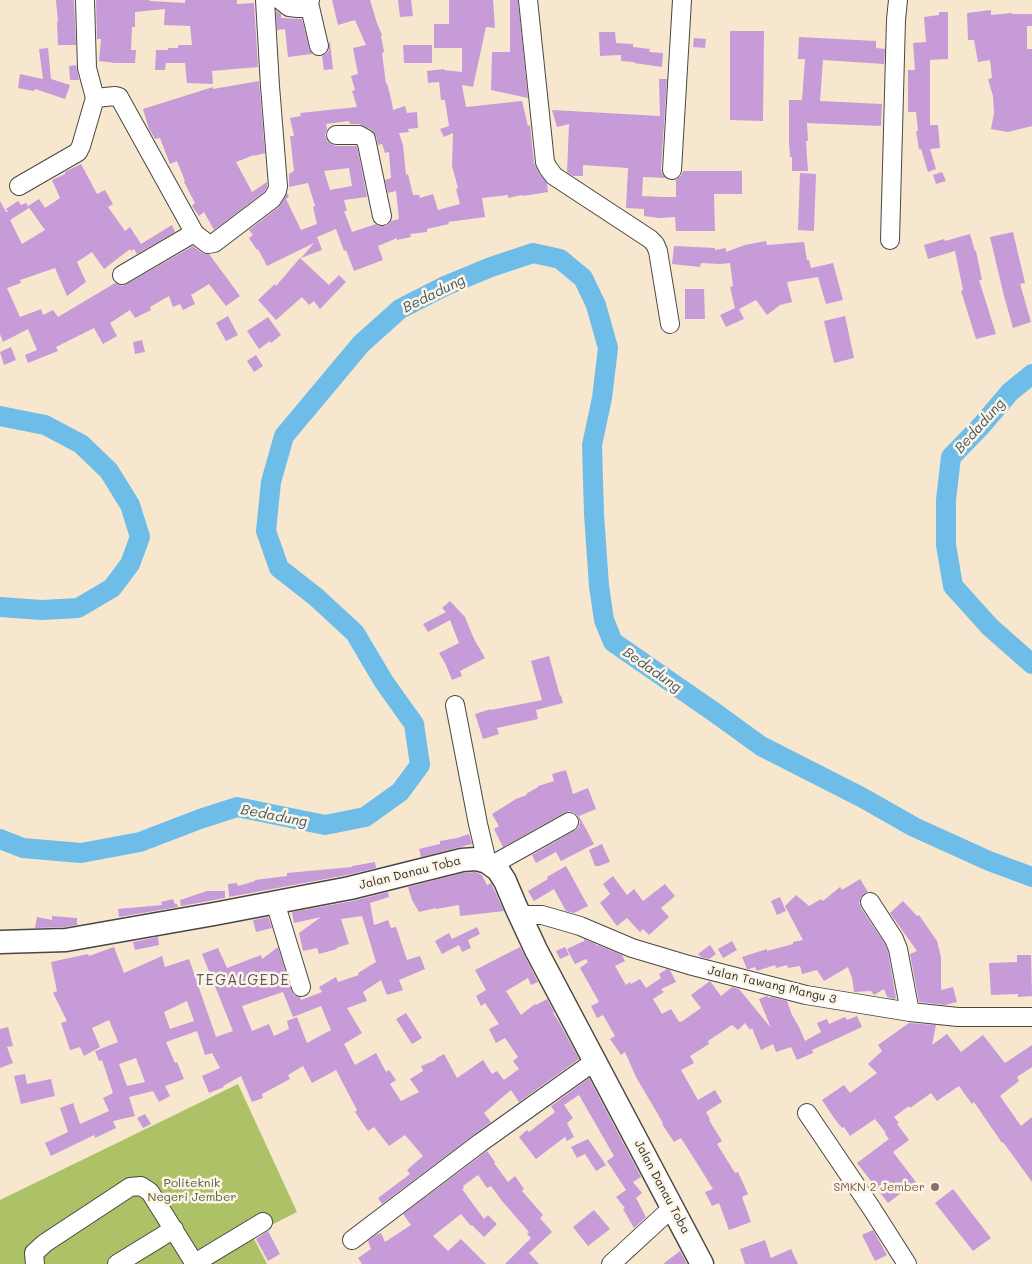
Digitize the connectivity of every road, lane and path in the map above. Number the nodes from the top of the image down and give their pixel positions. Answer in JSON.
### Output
{"nodes":[{"id":1,"x":85,"y":0,"type":"edge"},
{"id":2,"x":265,"y":0,"type":"edge"},
{"id":3,"x":280,"y":0,"type":"edge"},
{"id":4,"x":528,"y":0,"type":"edge"},
{"id":5,"x":682,"y":0,"type":"edge"},
{"id":6,"x":898,"y":0,"type":"edge"},
{"id":7,"x":310,"y":2,"type":"edge"},
{"id":8,"x":319,"y":46,"type":"dead end"},
{"id":9,"x":95,"y":98,"type":"junction"},
{"id":10,"x":336,"y":135,"type":"dead end"},
{"id":11,"x":672,"y":170,"type":"dead end"},
{"id":12,"x":19,"y":186,"type":"dead end"},
{"id":13,"x":382,"y":216,"type":"dead end"},
{"id":14,"x":195,"y":234,"type":"junction"},
{"id":15,"x":890,"y":240,"type":"dead end"},
{"id":16,"x":122,"y":275,"type":"dead end"},
{"id":17,"x":670,"y":324,"type":"dead end"},
{"id":18,"x":455,"y":705,"type":"dead end"},
{"id":19,"x":569,"y":822,"type":"dead end"},
{"id":20,"x":490,"y":863,"type":"junction"},
{"id":21,"x":275,"y":902,"type":"junction"},
{"id":22,"x":870,"y":902,"type":"dead end"},
{"id":23,"x":520,"y":915,"type":"junction"},
{"id":24,"x":0,"y":942,"type":"edge"},
{"id":25,"x":301,"y":987,"type":"dead end"},
{"id":26,"x":910,"y":1012,"type":"junction"},
{"id":27,"x":1032,"y":1017,"type":"edge"},
{"id":28,"x":595,"y":1061,"type":"junction"},
{"id":29,"x":808,"y":1112,"type":"dead end"},
{"id":30,"x":673,"y":1207,"type":"junction"},
{"id":31,"x":263,"y":1222,"type":"dead end"},
{"id":32,"x":174,"y":1229,"type":"junction"},
{"id":33,"x":352,"y":1240,"type":"dead end"},
{"id":34,"x":35,"y":1264,"type":"edge"},
{"id":35,"x":117,"y":1264,"type":"edge"},
{"id":36,"x":195,"y":1264,"type":"edge"},
{"id":37,"x":611,"y":1264,"type":"edge"},
{"id":38,"x":702,"y":1264,"type":"edge"},
{"id":39,"x":907,"y":1264,"type":"edge"}],
"edges":[{"from":1,"to":9,"type":"street"},
{"from":2,"to":14,"type":"street"},
{"from":3,"to":7,"type":"street"},
{"from":4,"to":17,"type":"street"},
{"from":5,"to":11,"type":"street"},
{"from":6,"to":15,"type":"street"},
{"from":7,"to":8,"type":"street"},
{"from":9,"to":12,"type":"street"},
{"from":9,"to":14,"type":"street"},
{"from":10,"to":13,"type":"street"},
{"from":14,"to":16,"type":"street"},
{"from":18,"to":20,"type":"street"},
{"from":19,"to":20,"type":"street"},
{"from":20,"to":21,"type":"main road","name":"Jalan Danau Toba"},
{"from":20,"to":23,"type":"main road","name":"Jalan Danau Toba"},
{"from":21,"to":24,"type":"main road","name":"Jalan Danau Toba"},
{"from":21,"to":25,"type":"street"},
{"from":22,"to":26,"type":"street"},
{"from":23,"to":26,"type":"street","name":"Jalan Tawang Mangu 3"},
{"from":23,"to":28,"type":"main road","name":"Jalan Danau Toba"},
{"from":26,"to":27,"type":"street","name":"Jalan Tawang Mangu 3"},
{"from":28,"to":30,"type":"main road","name":"Jalan Danau Toba"},
{"from":28,"to":33,"type":"street"},
{"from":29,"to":39,"type":"street"},
{"from":30,"to":37,"type":"street"},
{"from":30,"to":38,"type":"main road","name":"Jalan Danau Toba"},
{"from":31,"to":36,"type":"street"},
{"from":32,"to":34,"type":"street"},
{"from":32,"to":35,"type":"street"},
{"from":32,"to":36,"type":"street"}]}
